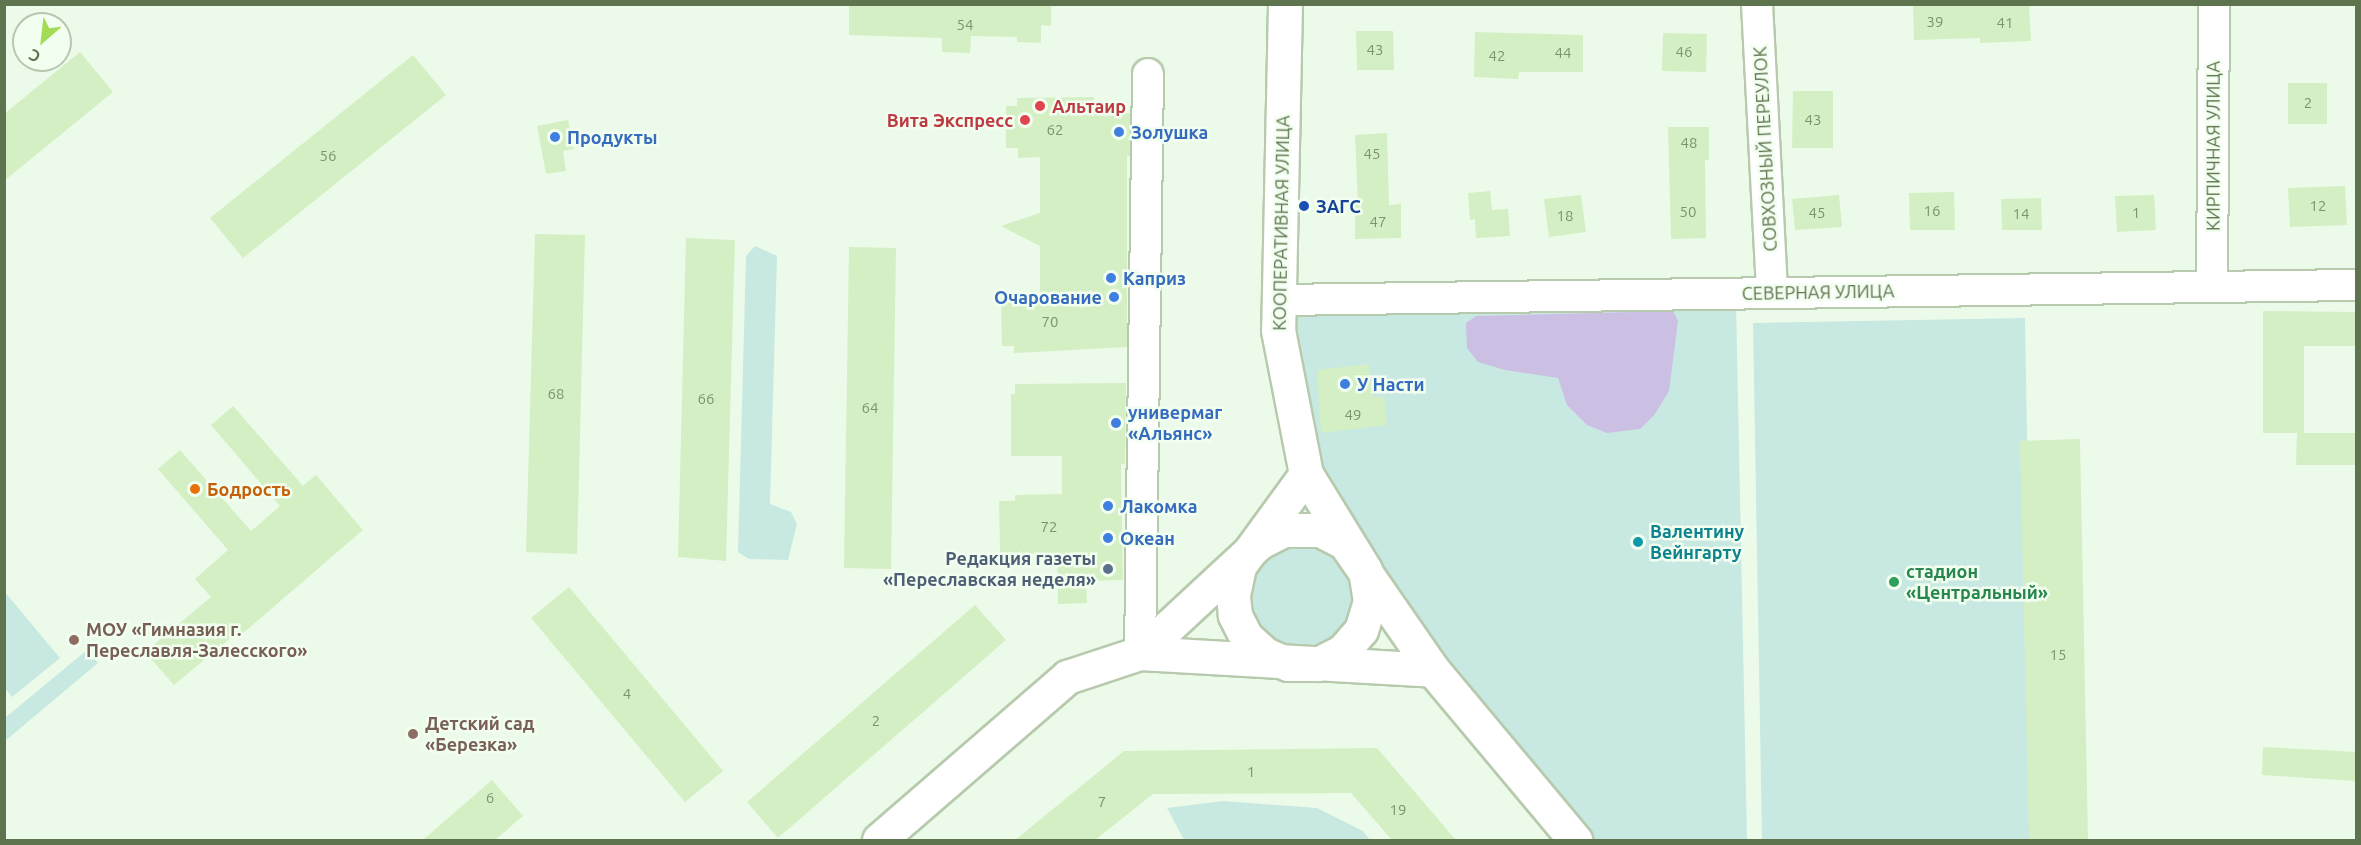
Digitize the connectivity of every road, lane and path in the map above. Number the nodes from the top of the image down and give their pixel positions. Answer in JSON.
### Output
{"nodes":[{"id":1,"x":1285,"y":4,"type":"edge"},
{"id":2,"x":1757,"y":4,"type":"edge"},
{"id":3,"x":2214,"y":4,"type":"edge"},
{"id":4,"x":1148,"y":74,"type":"dead end"},
{"id":5,"x":2356,"y":285,"type":"edge"},
{"id":6,"x":2212,"y":287,"type":"junction"},
{"id":7,"x":1772,"y":293,"type":"junction"},
{"id":8,"x":1279,"y":300,"type":"junction"},
{"id":9,"x":1306,"y":474,"type":"junction"},
{"id":10,"x":1260,"y":542,"type":"junction"},
{"id":11,"x":1365,"y":570,"type":"junction"},
{"id":12,"x":1140,"y":653,"type":"junction"},
{"id":13,"x":1288,"y":664,"type":"junction"},
{"id":14,"x":1433,"y":670,"type":"junction"},
{"id":15,"x":879,"y":840,"type":"edge"},
{"id":16,"x":1575,"y":840,"type":"edge"}],
"edges":[{"from":1,"to":8,"type":"main road","name":"КООПЕРАТИВНАЯ УЛИЦА"},
{"from":2,"to":7,"type":"street","name":"СОВХОЗНЫЙ ПЕРЕУЛОК"},
{"from":3,"to":6,"type":"street","name":"КИРПИЧНАЯ УЛИЦА"},
{"from":4,"to":12,"type":"street"},
{"from":5,"to":6,"type":"street","name":"СЕВЕРНАЯ УЛИЦА"},
{"from":6,"to":7,"type":"street","name":"СЕВЕРНАЯ УЛИЦА"},
{"from":7,"to":8,"type":"street","name":"СЕВЕРНАЯ УЛИЦА"},
{"from":8,"to":9,"type":"main road","name":"КООПЕРАТИВНАЯ УЛИЦА"},
{"from":9,"to":10,"type":"main road"},
{"from":9,"to":11,"type":"main road"},
{"from":10,"to":11,"type":"main road"},
{"from":10,"to":12,"type":"main road"},
{"from":10,"to":13,"type":"main road"},
{"from":11,"to":13,"type":"main road"},
{"from":11,"to":14,"type":"main road"},
{"from":12,"to":13,"type":"main road"},
{"from":12,"to":15,"type":"main road"},
{"from":13,"to":14,"type":"main road"},
{"from":14,"to":16,"type":"main road"}]}
